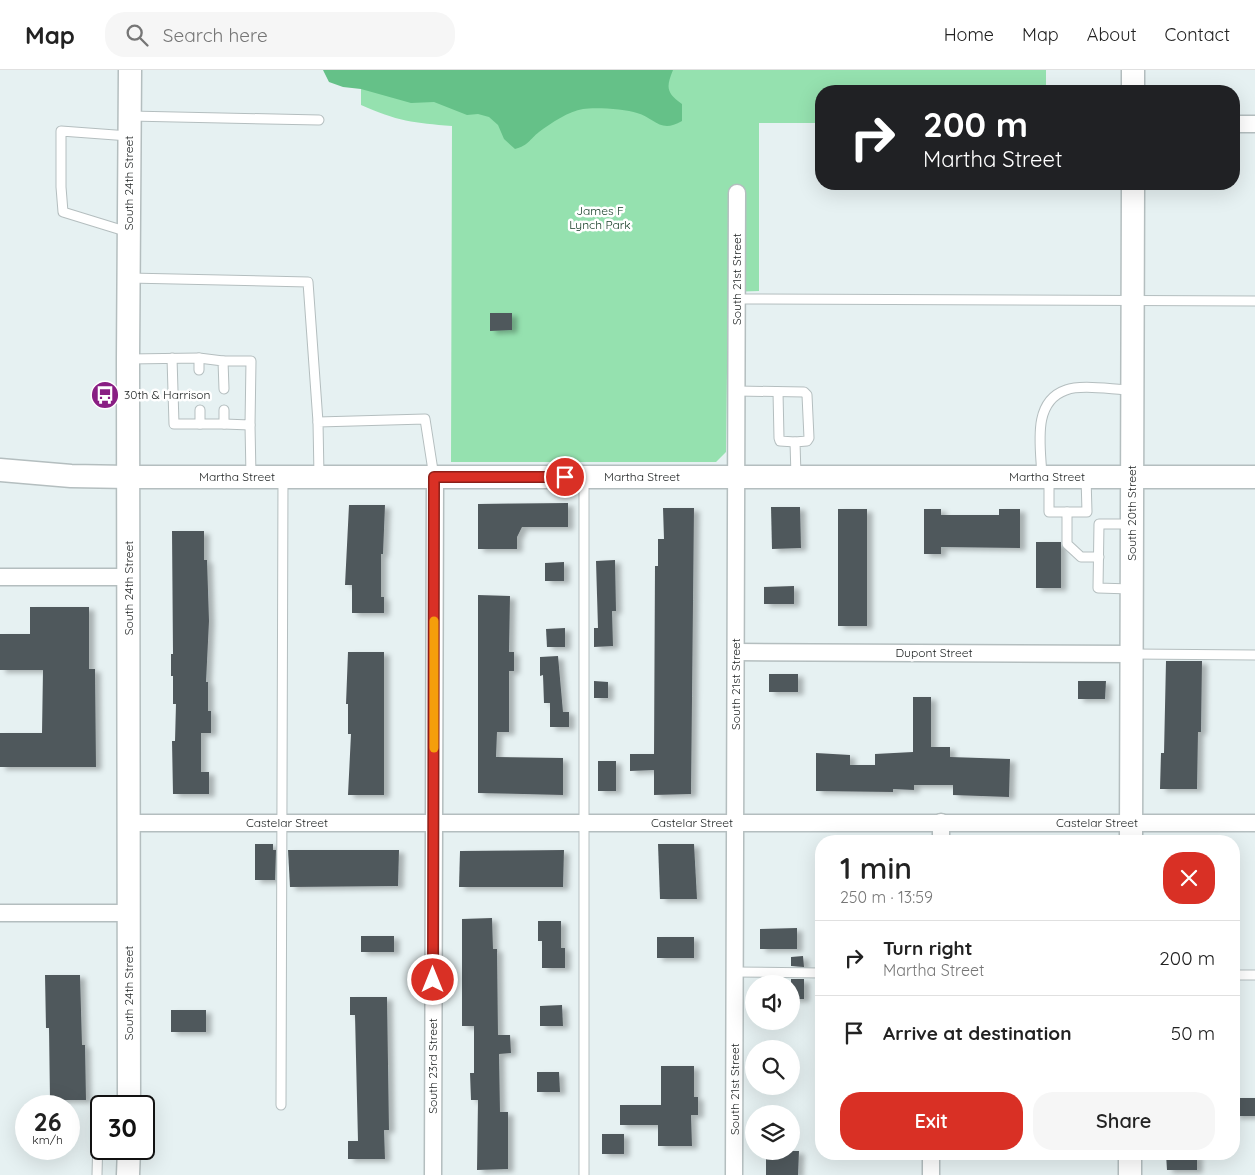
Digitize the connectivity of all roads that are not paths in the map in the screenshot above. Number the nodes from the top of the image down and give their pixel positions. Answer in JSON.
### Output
{"nodes":[{"id":1,"x":130,"y":70,"type":"edge"},
{"id":2,"x":1133,"y":70,"type":"edge"},
{"id":3,"x":1133,"y":85,"type":"edge"},
{"id":4,"x":319,"y":120,"type":"dead end"},
{"id":5,"x":1240,"y":124,"type":"edge"},
{"id":6,"x":1255,"y":124,"type":"edge"},
{"id":7,"x":130,"y":126,"type":"junction"},
{"id":8,"x":1133,"y":190,"type":"edge"},
{"id":9,"x":737,"y":193,"type":"dead end"},
{"id":10,"x":129,"y":232,"type":"junction"},
{"id":11,"x":128,"y":278,"type":"junction"},
{"id":12,"x":737,"y":299,"type":"junction"},
{"id":13,"x":1132,"y":300,"type":"junction"},
{"id":14,"x":1255,"y":302,"type":"edge"},
{"id":15,"x":172,"y":358,"type":"junction"},
{"id":16,"x":199,"y":358,"type":"junction"},
{"id":17,"x":128,"y":359,"type":"junction"},
{"id":18,"x":223,"y":361,"type":"junction"},
{"id":19,"x":199,"y":370,"type":"dead end"},
{"id":20,"x":224,"y":389,"type":"dead end"},
{"id":21,"x":1132,"y":390,"type":"junction"},
{"id":22,"x":737,"y":391,"type":"junction"},
{"id":23,"x":778,"y":392,"type":"junction"},
{"id":24,"x":200,"y":410,"type":"dead end"},
{"id":25,"x":224,"y":410,"type":"dead end"},
{"id":26,"x":318,"y":422,"type":"junction"},
{"id":27,"x":200,"y":424,"type":"junction"},
{"id":28,"x":224,"y":424,"type":"junction"},
{"id":29,"x":250,"y":424,"type":"junction"},
{"id":30,"x":795,"y":442,"type":"junction"},
{"id":31,"x":0,"y":470,"type":"edge"},
{"id":32,"x":251,"y":476,"type":"junction"},
{"id":33,"x":584,"y":476,"type":"junction"},
{"id":34,"x":737,"y":476,"type":"junction"},
{"id":35,"x":796,"y":476,"type":"junction"},
{"id":36,"x":128,"y":477,"type":"junction"},
{"id":37,"x":283,"y":477,"type":"junction"},
{"id":38,"x":319,"y":477,"type":"junction"},
{"id":39,"x":434,"y":477,"type":"junction"},
{"id":40,"x":1045,"y":477,"type":"junction"},
{"id":41,"x":1086,"y":477,"type":"junction"},
{"id":42,"x":1132,"y":477,"type":"junction"},
{"id":43,"x":1255,"y":477,"type":"edge"},
{"id":44,"x":1067,"y":512,"type":"junction"},
{"id":45,"x":1087,"y":512,"type":"junction"},
{"id":46,"x":1099,"y":524,"type":"junction"},
{"id":47,"x":1130,"y":524,"type":"junction"},
{"id":48,"x":1098,"y":557,"type":"junction"},
{"id":49,"x":0,"y":577,"type":"edge"},
{"id":50,"x":129,"y":577,"type":"junction"},
{"id":51,"x":1132,"y":589,"type":"junction"},
{"id":52,"x":736,"y":652,"type":"junction"},
{"id":53,"x":1131,"y":654,"type":"junction"},
{"id":54,"x":1255,"y":655,"type":"edge"},
{"id":55,"x":736,"y":822,"type":"junction"},
{"id":56,"x":941,"y":822,"type":"junction"},
{"id":57,"x":128,"y":823,"type":"junction"},
{"id":58,"x":282,"y":823,"type":"junction"},
{"id":59,"x":434,"y":823,"type":"junction"},
{"id":60,"x":584,"y":823,"type":"junction"},
{"id":61,"x":1255,"y":823,"type":"edge"},
{"id":62,"x":1131,"y":832,"type":"edge"},
{"id":63,"x":940,"y":835,"type":"edge"},
{"id":64,"x":0,"y":912,"type":"edge"},
{"id":65,"x":129,"y":913,"type":"junction"},
{"id":66,"x":735,"y":972,"type":"junction"},
{"id":67,"x":815,"y":973,"type":"edge"},
{"id":68,"x":1240,"y":975,"type":"edge"},
{"id":69,"x":1255,"y":975,"type":"edge"},
{"id":70,"x":129,"y":1095,"type":"edge"},
{"id":71,"x":281,"y":1105,"type":"dead end"},
{"id":72,"x":97,"y":1160,"type":"edge"},
{"id":73,"x":128,"y":1160,"type":"edge"},
{"id":74,"x":932,"y":1160,"type":"edge"},
{"id":75,"x":1130,"y":1160,"type":"edge"},
{"id":76,"x":97,"y":1175,"type":"edge"},
{"id":77,"x":128,"y":1175,"type":"edge"},
{"id":78,"x":433,"y":1175,"type":"edge"},
{"id":79,"x":584,"y":1175,"type":"edge"},
{"id":80,"x":734,"y":1175,"type":"edge"},
{"id":81,"x":932,"y":1175,"type":"edge"},
{"id":82,"x":1130,"y":1175,"type":"edge"}],
"edges":[{"from":1,"to":7,"type":"main road","name":"South 24th Street"},
{"from":2,"to":3,"type":"main road"},
{"from":4,"to":7,"type":"lane"},
{"from":5,"to":6,"type":"street"},
{"from":7,"to":10,"type":"main road","name":"South 24th Street"},
{"from":7,"to":10,"type":"lane"},
{"from":8,"to":13,"type":"main road","name":"South 20th Street"},
{"from":9,"to":12,"type":"street","name":"South 21st Street"},
{"from":10,"to":11,"type":"main road","name":"South 24th Street"},
{"from":11,"to":17,"type":"main road","name":"South 24th Street"},
{"from":11,"to":26,"type":"lane"},
{"from":12,"to":13,"type":"lane"},
{"from":12,"to":22,"type":"street","name":"South 21st Street"},
{"from":13,"to":14,"type":"lane"},
{"from":13,"to":21,"type":"main road","name":"South 20th Street"},
{"from":15,"to":16,"type":"lane"},
{"from":15,"to":17,"type":"lane"},
{"from":15,"to":27,"type":"lane"},
{"from":16,"to":18,"type":"lane"},
{"from":16,"to":19,"type":"lane"},
{"from":17,"to":36,"type":"main road","name":"South 24th Street"},
{"from":18,"to":20,"type":"lane"},
{"from":18,"to":29,"type":"lane"},
{"from":21,"to":40,"type":"lane"},
{"from":21,"to":42,"type":"main road","name":"South 20th Street"},
{"from":22,"to":23,"type":"lane"},
{"from":22,"to":34,"type":"street","name":"South 21st Street"},
{"from":23,"to":30,"type":"lane"},
{"from":23,"to":30,"type":"lane"},
{"from":24,"to":27,"type":"lane"},
{"from":25,"to":28,"type":"lane"},
{"from":26,"to":38,"type":"lane"},
{"from":26,"to":39,"type":"lane"},
{"from":27,"to":28,"type":"lane"},
{"from":28,"to":29,"type":"lane"},
{"from":29,"to":32,"type":"lane"},
{"from":30,"to":35,"type":"lane"},
{"from":31,"to":36,"type":"main road","name":"Martha Street"},
{"from":32,"to":36,"type":"main road","name":"Martha Street"},
{"from":32,"to":37,"type":"main road","name":"Martha Street"},
{"from":33,"to":34,"type":"main road","name":"Martha Street"},
{"from":33,"to":39,"type":"main road","name":"Martha Street"},
{"from":33,"to":60,"type":"lane"},
{"from":34,"to":35,"type":"main road","name":"Martha Street"},
{"from":34,"to":52,"type":"street","name":"South 21st Street"},
{"from":35,"to":40,"type":"main road","name":"Martha Street"},
{"from":36,"to":50,"type":"main road","name":"South 24th Street"},
{"from":37,"to":38,"type":"main road","name":"Martha Street"},
{"from":37,"to":58,"type":"lane"},
{"from":38,"to":39,"type":"main road","name":"Martha Street"},
{"from":39,"to":59,"type":"street","name":"South 23rd Street"},
{"from":40,"to":41,"type":"main road","name":"Martha Street"},
{"from":40,"to":44,"type":"lane"},
{"from":41,"to":42,"type":"main road","name":"Martha Street"},
{"from":41,"to":45,"type":"lane"},
{"from":42,"to":43,"type":"main road","name":"Martha Street"},
{"from":42,"to":47,"type":"main road","name":"South 20th Street"},
{"from":44,"to":45,"type":"lane"},
{"from":44,"to":48,"type":"lane"},
{"from":45,"to":46,"type":"lane"},
{"from":46,"to":47,"type":"lane"},
{"from":46,"to":48,"type":"lane"},
{"from":47,"to":51,"type":"main road","name":"South 20th Street"},
{"from":48,"to":51,"type":"lane"},
{"from":49,"to":50,"type":"street"},
{"from":50,"to":57,"type":"main road","name":"South 24th Street"},
{"from":51,"to":53,"type":"main road","name":"South 20th Street"},
{"from":52,"to":53,"type":"street","name":"Dupont Street"},
{"from":52,"to":55,"type":"street","name":"South 21st Street"},
{"from":53,"to":54,"type":"lane"},
{"from":53,"to":62,"type":"main road","name":"South 20th Street"},
{"from":55,"to":56,"type":"street","name":"Castelar Street"},
{"from":55,"to":60,"type":"street","name":"Castelar Street"},
{"from":55,"to":66,"type":"street","name":"South 21st Street"},
{"from":56,"to":62,"type":"street","name":"Castelar Street"},
{"from":56,"to":63,"type":"street"},
{"from":57,"to":58,"type":"street","name":"Castelar Street"},
{"from":57,"to":65,"type":"main road","name":"South 24th Street"},
{"from":58,"to":59,"type":"street","name":"Castelar Street"},
{"from":58,"to":71,"type":"lane"},
{"from":59,"to":60,"type":"street","name":"Castelar Street"},
{"from":59,"to":78,"type":"street","name":"South 23rd Street"},
{"from":60,"to":79,"type":"lane"},
{"from":61,"to":62,"type":"street","name":"Castelar Street"},
{"from":64,"to":65,"type":"street"},
{"from":65,"to":70,"type":"main road","name":"South 24th Street"},
{"from":66,"to":67,"type":"lane"},
{"from":66,"to":80,"type":"street","name":"South 21st Street"},
{"from":68,"to":69,"type":"lane"},
{"from":72,"to":76,"type":"lane"},
{"from":73,"to":77,"type":"main road"},
{"from":74,"to":81,"type":"street"},
{"from":75,"to":82,"type":"main road"}]}
